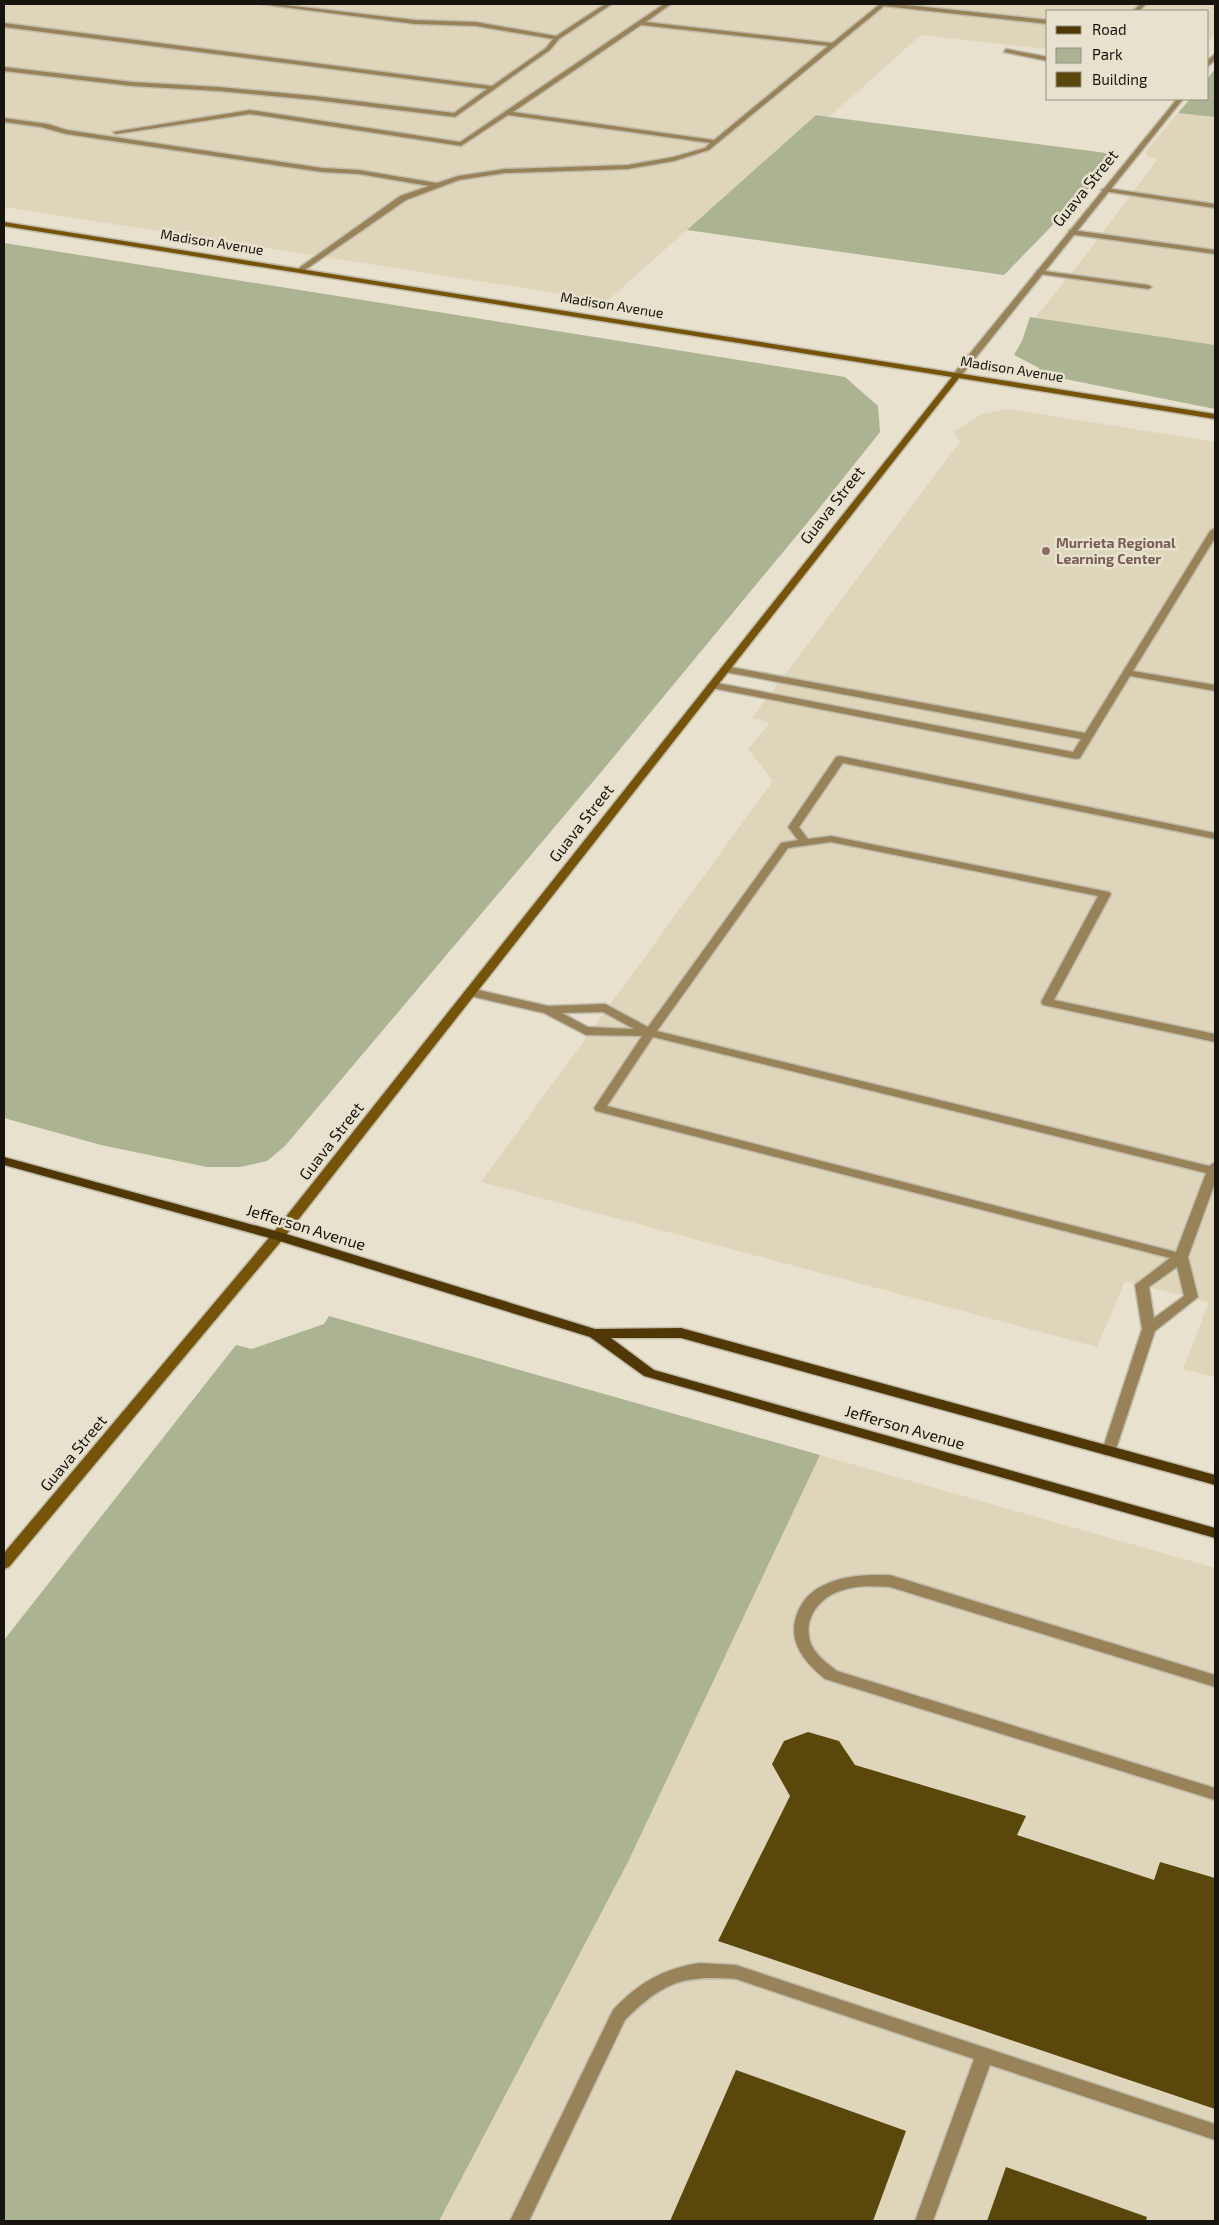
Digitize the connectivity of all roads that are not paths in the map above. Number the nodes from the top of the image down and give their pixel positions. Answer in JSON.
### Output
{"nodes":[{"id":1,"x":263,"y":4,"type":"edge"},
{"id":2,"x":609,"y":4,"type":"edge"},
{"id":3,"x":668,"y":4,"type":"edge"},
{"id":4,"x":883,"y":4,"type":"edge"},
{"id":5,"x":1046,"y":22,"type":"edge"},
{"id":6,"x":641,"y":23,"type":"junction"},
{"id":7,"x":4,"y":25,"type":"edge"},
{"id":8,"x":557,"y":38,"type":"junction"},
{"id":9,"x":833,"y":45,"type":"junction"},
{"id":10,"x":1006,"y":51,"type":"dead end"},
{"id":11,"x":1046,"y":58,"type":"edge"},
{"id":12,"x":4,"y":69,"type":"edge"},
{"id":13,"x":493,"y":88,"type":"junction"},
{"id":14,"x":1179,"y":100,"type":"edge"},
{"id":15,"x":508,"y":113,"type":"junction"},
{"id":16,"x":4,"y":120,"type":"edge"},
{"id":17,"x":41,"y":125,"type":"junction"},
{"id":18,"x":116,"y":132,"type":"junction"},
{"id":19,"x":716,"y":142,"type":"junction"},
{"id":20,"x":256,"y":152,"type":"dead end"},
{"id":21,"x":323,"y":162,"type":"dead end"},
{"id":22,"x":358,"y":172,"type":"junction"},
{"id":23,"x":438,"y":185,"type":"junction"},
{"id":24,"x":1106,"y":190,"type":"junction"},
{"id":25,"x":1215,"y":206,"type":"edge"},
{"id":26,"x":4,"y":224,"type":"edge"},
{"id":27,"x":1072,"y":232,"type":"junction"},
{"id":28,"x":1215,"y":252,"type":"edge"},
{"id":29,"x":302,"y":270,"type":"junction"},
{"id":30,"x":1040,"y":272,"type":"junction"},
{"id":31,"x":1148,"y":286,"type":"dead end"},
{"id":32,"x":958,"y":374,"type":"junction"},
{"id":33,"x":1215,"y":416,"type":"edge"},
{"id":34,"x":1215,"y":531,"type":"edge"},
{"id":35,"x":725,"y":669,"type":"junction"},
{"id":36,"x":1127,"y":673,"type":"junction"},
{"id":37,"x":712,"y":685,"type":"junction"},
{"id":38,"x":1215,"y":688,"type":"edge"},
{"id":39,"x":1088,"y":737,"type":"junction"},
{"id":40,"x":1215,"y":836,"type":"edge"},
{"id":41,"x":805,"y":842,"type":"junction"},
{"id":42,"x":470,"y":992,"type":"junction"},
{"id":43,"x":548,"y":1010,"type":"junction"},
{"id":44,"x":650,"y":1033,"type":"junction"},
{"id":45,"x":1215,"y":1038,"type":"edge"},
{"id":46,"x":4,"y":1161,"type":"edge"},
{"id":47,"x":1214,"y":1169,"type":"edge"},
{"id":48,"x":278,"y":1236,"type":"junction"},
{"id":49,"x":1180,"y":1257,"type":"junction"},
{"id":50,"x":1149,"y":1329,"type":"junction"},
{"id":51,"x":595,"y":1334,"type":"junction"},
{"id":52,"x":1109,"y":1451,"type":"junction"},
{"id":53,"x":1215,"y":1480,"type":"edge"},
{"id":54,"x":1215,"y":1532,"type":"edge"},
{"id":55,"x":4,"y":1563,"type":"edge"},
{"id":56,"x":1215,"y":1681,"type":"edge"},
{"id":57,"x":1215,"y":1794,"type":"edge"},
{"id":58,"x":985,"y":2055,"type":"junction"},
{"id":59,"x":1215,"y":2132,"type":"edge"},
{"id":60,"x":519,"y":2221,"type":"edge"},
{"id":61,"x":924,"y":2221,"type":"edge"}],
"edges":[{"from":1,"to":8,"type":"street"},
{"from":2,"to":8,"type":"street"},
{"from":3,"to":6,"type":"street"},
{"from":4,"to":5,"type":"street"},
{"from":4,"to":9,"type":"street"},
{"from":6,"to":9,"type":"street"},
{"from":6,"to":15,"type":"street"},
{"from":7,"to":13,"type":"street"},
{"from":8,"to":13,"type":"street"},
{"from":9,"to":19,"type":"street"},
{"from":10,"to":11,"type":"street"},
{"from":12,"to":13,"type":"street"},
{"from":14,"to":24,"type":"street","name":"Guava Street"},
{"from":15,"to":18,"type":"street"},
{"from":15,"to":19,"type":"street"},
{"from":16,"to":17,"type":"street"},
{"from":17,"to":18,"type":"street"},
{"from":17,"to":22,"type":"street"},
{"from":18,"to":20,"type":"street"},
{"from":19,"to":23,"type":"street"},
{"from":21,"to":22,"type":"street"},
{"from":22,"to":23,"type":"street"},
{"from":23,"to":29,"type":"street"},
{"from":24,"to":25,"type":"street"},
{"from":24,"to":27,"type":"street","name":"Guava Street"},
{"from":26,"to":29,"type":"street","name":"Madison Avenue"},
{"from":27,"to":28,"type":"street"},
{"from":27,"to":30,"type":"street","name":"Guava Street"},
{"from":29,"to":32,"type":"street","name":"Madison Avenue"},
{"from":30,"to":31,"type":"street"},
{"from":30,"to":32,"type":"street","name":"Guava Street"},
{"from":32,"to":33,"type":"street","name":"Madison Avenue"},
{"from":32,"to":35,"type":"street","name":"Guava Street"},
{"from":34,"to":36,"type":"street"},
{"from":35,"to":37,"type":"street","name":"Guava Street"},
{"from":35,"to":39,"type":"street"},
{"from":36,"to":38,"type":"street"},
{"from":36,"to":39,"type":"street"},
{"from":37,"to":39,"type":"street"},
{"from":37,"to":42,"type":"street","name":"Guava Street"},
{"from":40,"to":41,"type":"street"},
{"from":41,"to":44,"type":"street"},
{"from":41,"to":45,"type":"street"},
{"from":42,"to":43,"type":"street"},
{"from":42,"to":48,"type":"street","name":"Guava Street"},
{"from":43,"to":44,"type":"street"},
{"from":43,"to":44,"type":"street"},
{"from":44,"to":47,"type":"street"},
{"from":44,"to":49,"type":"street"},
{"from":46,"to":48,"type":"main road","name":"Jefferson Avenue"},
{"from":47,"to":49,"type":"street"},
{"from":48,"to":51,"type":"main road","name":"Jefferson Avenue"},
{"from":48,"to":55,"type":"street","name":"Guava Street"},
{"from":49,"to":50,"type":"street"},
{"from":49,"to":50,"type":"street"},
{"from":50,"to":52,"type":"street"},
{"from":51,"to":52,"type":"main road","name":"Jefferson Avenue"},
{"from":51,"to":54,"type":"main road","name":"Jefferson Avenue"},
{"from":52,"to":53,"type":"main road","name":"Jefferson Avenue"},
{"from":56,"to":57,"type":"street"},
{"from":58,"to":59,"type":"street"},
{"from":58,"to":60,"type":"street"},
{"from":58,"to":61,"type":"street"}]}
